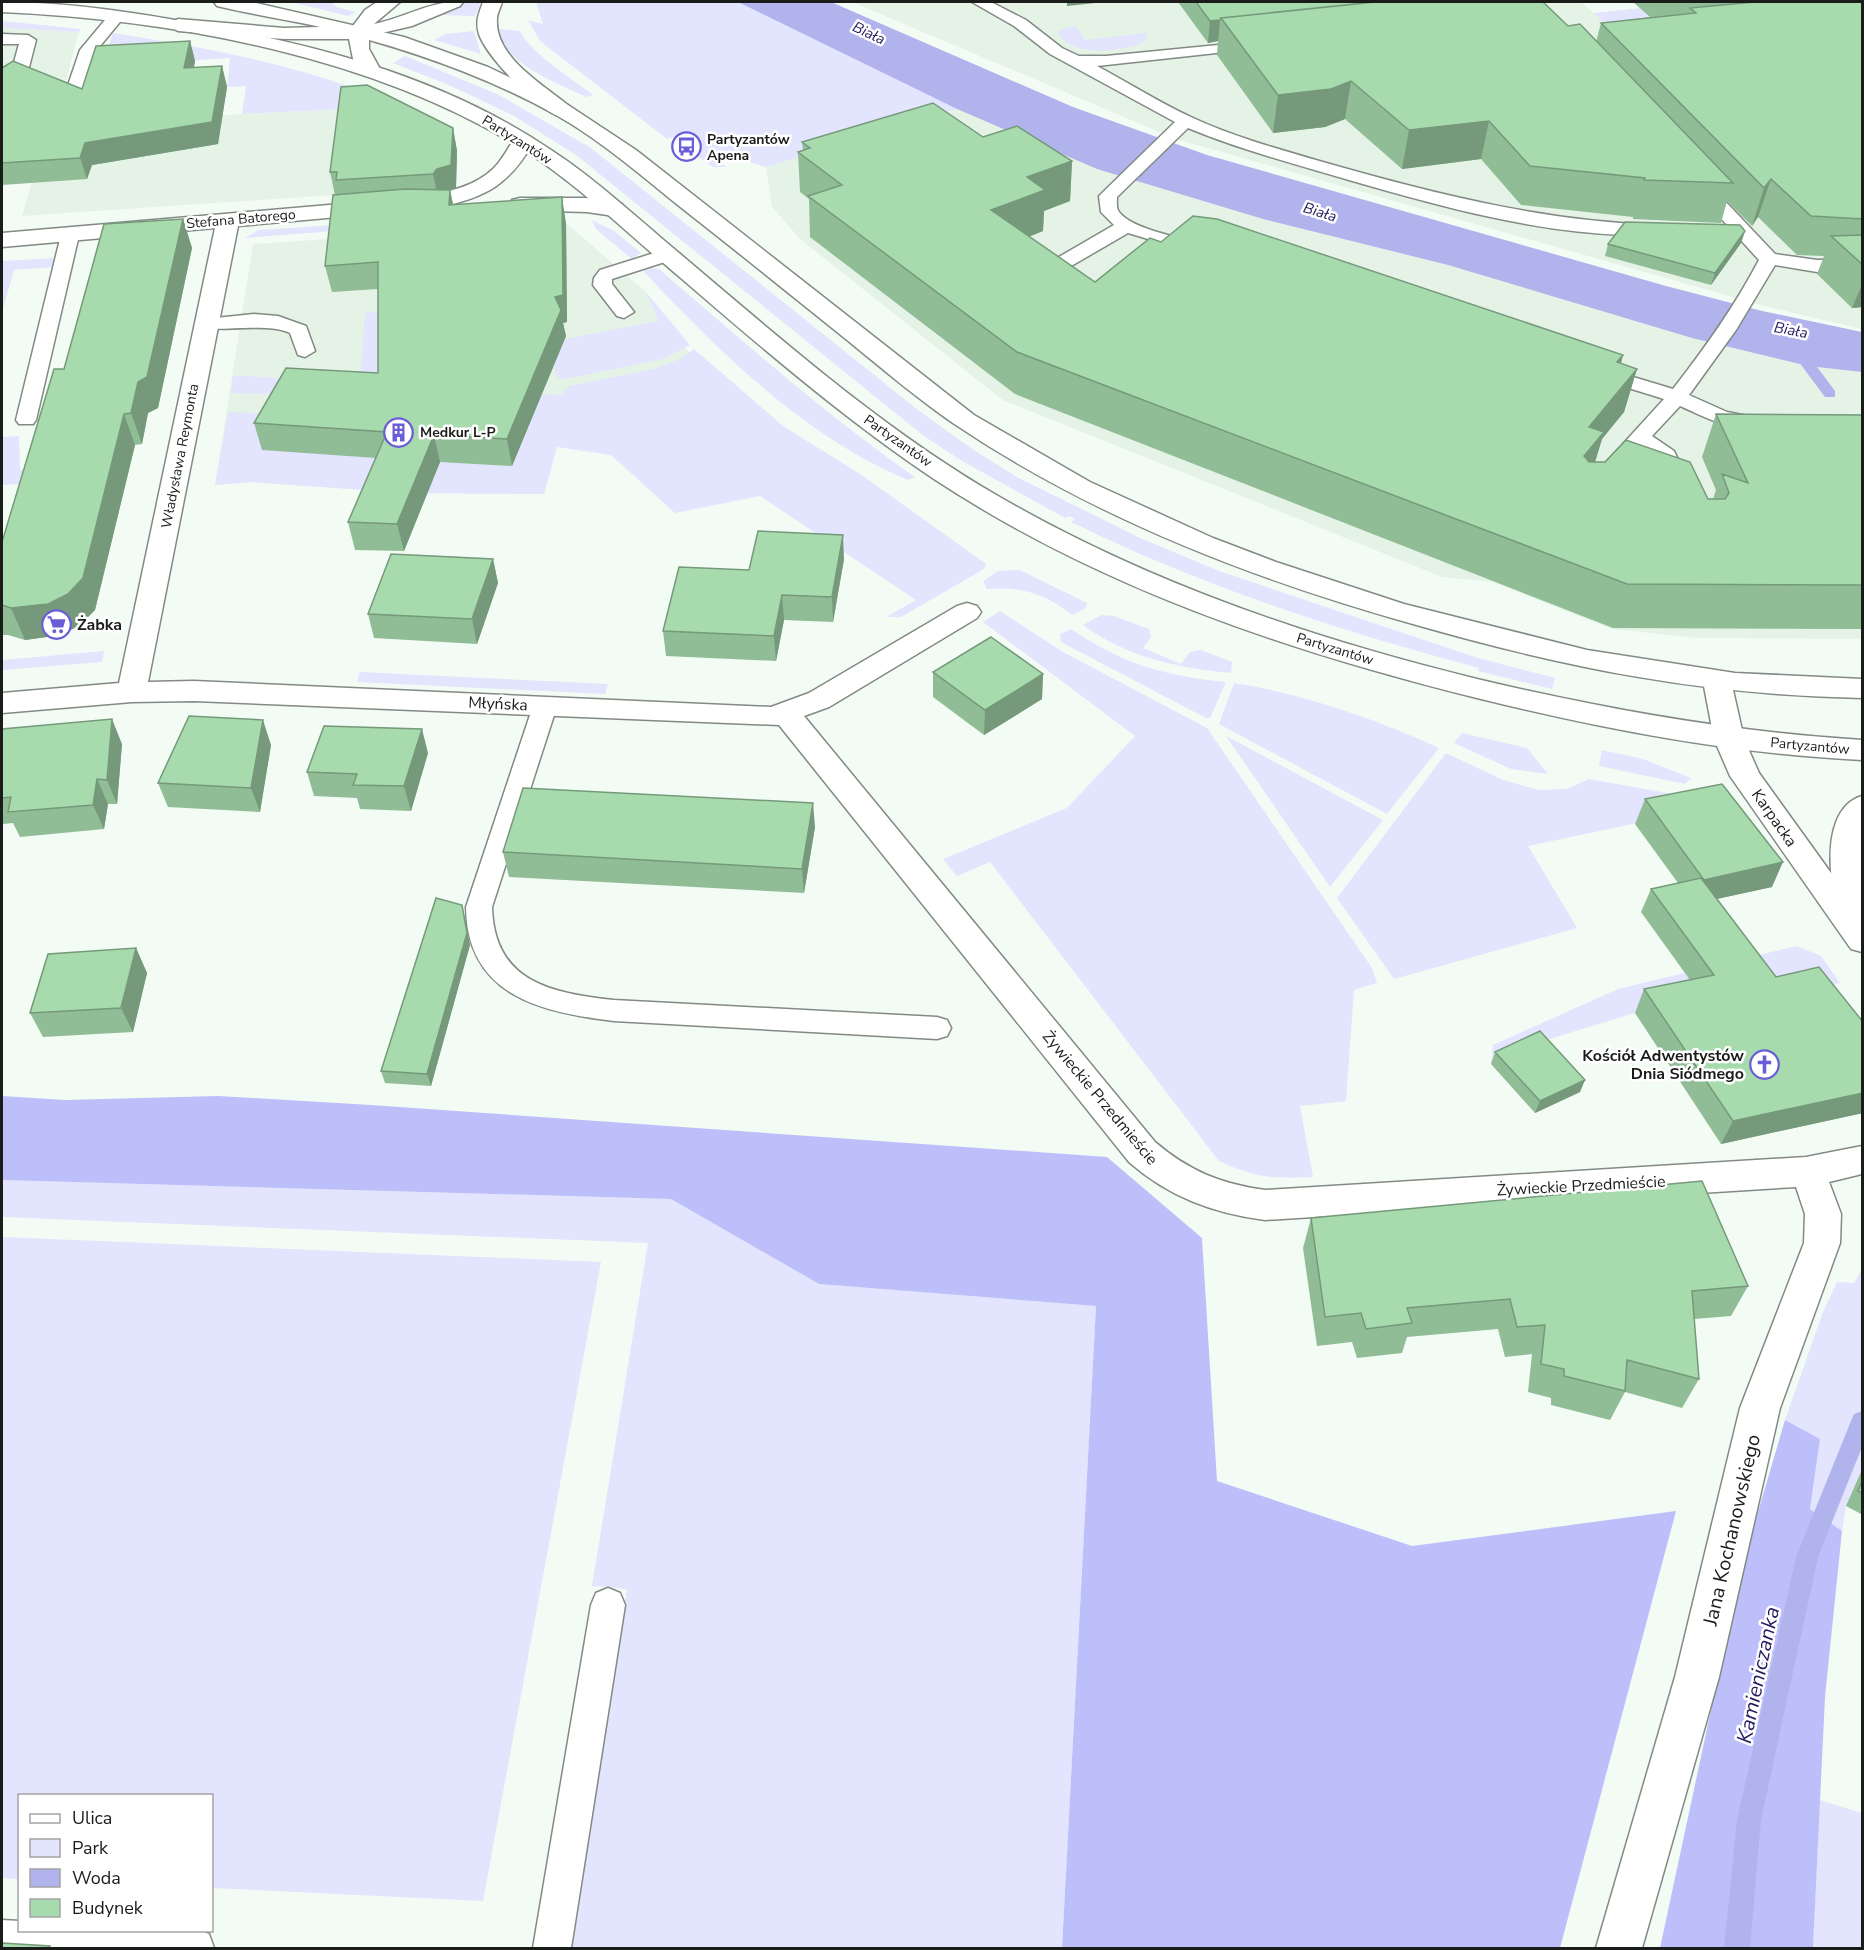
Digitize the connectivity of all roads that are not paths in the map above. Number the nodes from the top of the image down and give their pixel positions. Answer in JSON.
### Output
{"nodes":[{"id":1,"x":224,"y":2,"type":"edge"},
{"id":2,"x":390,"y":2,"type":"edge"},
{"id":3,"x":453,"y":2,"type":"edge"},
{"id":4,"x":493,"y":2,"type":"edge"},
{"id":5,"x":980,"y":2,"type":"edge"},
{"id":6,"x":2,"y":6,"type":"edge"},
{"id":7,"x":116,"y":17,"type":"junction"},
{"id":8,"x":174,"y":25,"type":"junction"},
{"id":9,"x":362,"y":30,"type":"junction"},
{"id":10,"x":2,"y":39,"type":"edge"},
{"id":11,"x":1268,"y":43,"type":"edge"},
{"id":12,"x":1076,"y":61,"type":"junction"},
{"id":13,"x":370,"y":69,"type":"junction"},
{"id":14,"x":2,"y":86,"type":"edge"},
{"id":15,"x":81,"y":90,"type":"edge"},
{"id":16,"x":562,"y":110,"type":"junction"},
{"id":17,"x":1186,"y":122,"type":"junction"},
{"id":18,"x":523,"y":141,"type":"junction"},
{"id":19,"x":1685,"y":169,"type":"edge"},
{"id":20,"x":410,"y":206,"type":"junction"},
{"id":21,"x":614,"y":209,"type":"junction"},
{"id":22,"x":228,"y":220,"type":"junction"},
{"id":23,"x":1128,"y":225,"type":"junction"},
{"id":24,"x":1674,"y":230,"type":"edge"},
{"id":25,"x":1719,"y":230,"type":"edge"},
{"id":26,"x":1742,"y":230,"type":"junction"},
{"id":27,"x":70,"y":235,"type":"junction"},
{"id":28,"x":2,"y":240,"type":"edge"},
{"id":29,"x":1219,"y":254,"type":"edge"},
{"id":30,"x":667,"y":255,"type":"junction"},
{"id":31,"x":1769,"y":260,"type":"junction"},
{"id":32,"x":1059,"y":265,"type":"edge"},
{"id":33,"x":1863,"y":265,"type":"edge"},
{"id":34,"x":624,"y":312,"type":"dead end"},
{"id":35,"x":206,"y":325,"type":"junction"},
{"id":36,"x":305,"y":351,"type":"dead end"},
{"id":37,"x":1586,"y":368,"type":"edge"},
{"id":38,"x":1677,"y":397,"type":"junction"},
{"id":39,"x":26,"y":420,"type":"dead end"},
{"id":40,"x":1773,"y":426,"type":"edge"},
{"id":41,"x":1640,"y":437,"type":"junction"},
{"id":42,"x":1600,"y":480,"type":"edge"},
{"id":43,"x":1688,"y":505,"type":"edge"},
{"id":44,"x":967,"y":612,"type":"dead end"},
{"id":45,"x":1717,"y":681,"type":"junction"},
{"id":46,"x":1863,"y":689,"type":"edge"},
{"id":47,"x":132,"y":692,"type":"junction"},
{"id":48,"x":2,"y":703,"type":"edge"},
{"id":49,"x":545,"y":706,"type":"junction"},
{"id":50,"x":786,"y":714,"type":"junction"},
{"id":51,"x":1729,"y":739,"type":"junction"},
{"id":52,"x":1863,"y":750,"type":"edge"},
{"id":53,"x":1863,"y":807,"type":"edge"},
{"id":54,"x":1863,"y":939,"type":"edge"},
{"id":55,"x":937,"y":1028,"type":"dead end"},
{"id":56,"x":1863,"y":1160,"type":"edge"},
{"id":57,"x":1806,"y":1172,"type":"junction"},
{"id":58,"x":608,"y":1605,"type":"dead end"},
{"id":59,"x":2,"y":1939,"type":"edge"},
{"id":60,"x":195,"y":1948,"type":"edge"},
{"id":61,"x":552,"y":1948,"type":"edge"},
{"id":62,"x":1619,"y":1948,"type":"edge"}],
"edges":[{"from":1,"to":9,"type":"street"},
{"from":2,"to":9,"type":"street"},
{"from":3,"to":9,"type":"street"},
{"from":4,"to":16,"type":"street"},
{"from":5,"to":12,"type":"lane"},
{"from":6,"to":7,"type":"street","name":"Partyzantów"},
{"from":7,"to":8,"type":"street","name":"Partyzantów"},
{"from":7,"to":15,"type":"lane"},
{"from":8,"to":9,"type":"street"},
{"from":8,"to":13,"type":"street","name":"Partyzantów"},
{"from":9,"to":13,"type":"street"},
{"from":9,"to":16,"type":"street"},
{"from":10,"to":14,"type":"lane"},
{"from":11,"to":12,"type":"lane"},
{"from":12,"to":17,"type":"lane"},
{"from":13,"to":18,"type":"street","name":"Partyzantów"},
{"from":16,"to":45,"type":"street"},
{"from":17,"to":23,"type":"lane"},
{"from":17,"to":24,"type":"lane"},
{"from":18,"to":20,"type":"street","name":"Stefana Batorego"},
{"from":18,"to":21,"type":"street","name":"Partyzantów"},
{"from":19,"to":26,"type":"lane"},
{"from":20,"to":21,"type":"street","name":"Stefana Batorego"},
{"from":20,"to":22,"type":"street","name":"Stefana Batorego"},
{"from":21,"to":30,"type":"street","name":"Partyzantów"},
{"from":22,"to":27,"type":"street","name":"Stefana Batorego"},
{"from":22,"to":35,"type":"street","name":"Władysława Reymonta"},
{"from":23,"to":29,"type":"lane"},
{"from":23,"to":32,"type":"lane"},
{"from":25,"to":26,"type":"lane"},
{"from":26,"to":31,"type":"lane"},
{"from":27,"to":28,"type":"street","name":"Stefana Batorego"},
{"from":27,"to":39,"type":"lane"},
{"from":30,"to":34,"type":"lane"},
{"from":30,"to":51,"type":"street","name":"Partyzantów"},
{"from":31,"to":33,"type":"lane"},
{"from":31,"to":38,"type":"lane"},
{"from":35,"to":36,"type":"lane"},
{"from":35,"to":47,"type":"street","name":"Władysława Reymonta"},
{"from":37,"to":38,"type":"lane"},
{"from":38,"to":40,"type":"lane"},
{"from":38,"to":41,"type":"lane"},
{"from":41,"to":42,"type":"lane"},
{"from":41,"to":43,"type":"lane"},
{"from":44,"to":50,"type":"street","name":"Młyńska"},
{"from":45,"to":46,"type":"street"},
{"from":45,"to":51,"type":"street","name":"Karpacka"},
{"from":47,"to":48,"type":"street","name":"Młyńska"},
{"from":47,"to":49,"type":"street","name":"Młyńska"},
{"from":49,"to":50,"type":"street","name":"Młyńska"},
{"from":49,"to":55,"type":"lane"},
{"from":50,"to":57,"type":"street","name":"Żywieckie Przedmieście"},
{"from":51,"to":52,"type":"street","name":"Partyzantów"},
{"from":51,"to":54,"type":"street","name":"Karpacka"},
{"from":53,"to":54,"type":"street"},
{"from":56,"to":57,"type":"street"},
{"from":57,"to":62,"type":"street","name":"Jana Kochanowskiego"},
{"from":58,"to":61,"type":"lane"},
{"from":59,"to":60,"type":"lane"}]}
